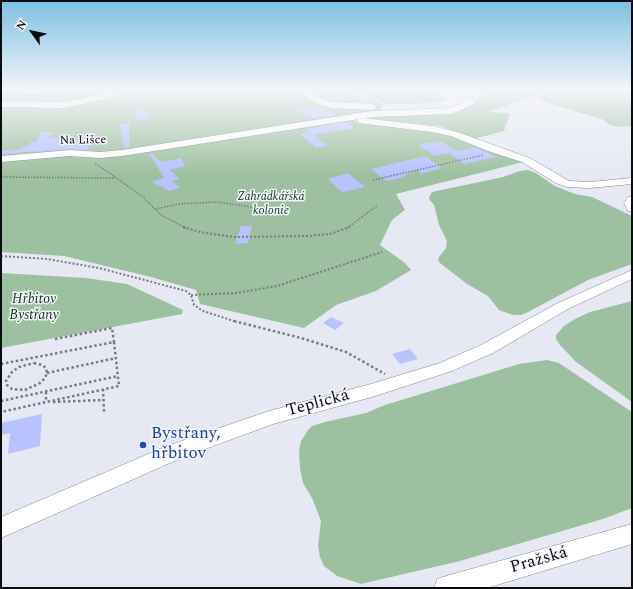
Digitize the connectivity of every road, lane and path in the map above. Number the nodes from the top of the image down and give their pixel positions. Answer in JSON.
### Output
{"nodes":[{"id":1,"x":340,"y":118,"type":"edge"},
{"id":2,"x":347,"y":118,"type":"edge"},
{"id":3,"x":499,"y":152,"type":"junction"},
{"id":4,"x":81,"y":154,"type":"junction"},
{"id":5,"x":1,"y":159,"type":"edge"},
{"id":6,"x":1,"y":177,"type":"edge"},
{"id":7,"x":115,"y":178,"type":"junction"},
{"id":8,"x":373,"y":180,"type":"dead end"},
{"id":9,"x":632,"y":181,"type":"edge"},
{"id":10,"x":632,"y":200,"type":"edge"},
{"id":11,"x":377,"y":206,"type":"dead end"},
{"id":12,"x":632,"y":208,"type":"edge"},
{"id":13,"x":155,"y":209,"type":"junction"},
{"id":14,"x":285,"y":216,"type":"dead end"},
{"id":15,"x":382,"y":252,"type":"dead end"},
{"id":16,"x":1,"y":256,"type":"edge"},
{"id":17,"x":632,"y":274,"type":"edge"},
{"id":18,"x":191,"y":295,"type":"junction"},
{"id":19,"x":55,"y":339,"type":"dead end"},
{"id":20,"x":114,"y":342,"type":"junction"},
{"id":21,"x":116,"y":358,"type":"junction"},
{"id":22,"x":28,"y":359,"type":"junction"},
{"id":23,"x":1,"y":364,"type":"edge"},
{"id":24,"x":27,"y":364,"type":"junction"},
{"id":25,"x":47,"y":373,"type":"junction"},
{"id":26,"x":118,"y":376,"type":"junction"},
{"id":27,"x":6,"y":381,"type":"junction"},
{"id":28,"x":1,"y":382,"type":"edge"},
{"id":29,"x":395,"y":382,"type":"junction"},
{"id":30,"x":25,"y":390,"type":"junction"},
{"id":31,"x":102,"y":390,"type":"junction"},
{"id":32,"x":46,"y":392,"type":"junction"},
{"id":33,"x":25,"y":396,"type":"junction"},
{"id":34,"x":103,"y":400,"type":"junction"},
{"id":35,"x":1,"y":401,"type":"edge"},
{"id":36,"x":46,"y":402,"type":"junction"},
{"id":37,"x":1,"y":412,"type":"edge"},
{"id":38,"x":104,"y":412,"type":"dead end"},
{"id":39,"x":1,"y":528,"type":"edge"},
{"id":40,"x":632,"y":534,"type":"edge"},
{"id":41,"x":446,"y":588,"type":"edge"}],
"edges":[{"from":1,"to":4,"type":"street","name":"Na Lišce"},
{"from":2,"to":3,"type":"street"},
{"from":3,"to":8,"type":"path"},
{"from":3,"to":9,"type":"street"},
{"from":4,"to":5,"type":"street","name":"Na Lišce"},
{"from":4,"to":7,"type":"path"},
{"from":6,"to":7,"type":"path"},
{"from":7,"to":13,"type":"path"},
{"from":10,"to":12,"type":"street"},
{"from":11,"to":13,"type":"path"},
{"from":13,"to":14,"type":"path"},
{"from":15,"to":18,"type":"path"},
{"from":16,"to":18,"type":"path"},
{"from":17,"to":29,"type":"street","name":"Teplická"},
{"from":18,"to":29,"type":"path"},
{"from":19,"to":20,"type":"path"},
{"from":20,"to":21,"type":"path"},
{"from":20,"to":22,"type":"path"},
{"from":21,"to":25,"type":"path"},
{"from":21,"to":26,"type":"path"},
{"from":22,"to":23,"type":"path"},
{"from":22,"to":24,"type":"path"},
{"from":24,"to":25,"type":"path"},
{"from":24,"to":27,"type":"path"},
{"from":25,"to":30,"type":"path"},
{"from":26,"to":31,"type":"path"},
{"from":26,"to":32,"type":"path"},
{"from":27,"to":28,"type":"path"},
{"from":27,"to":30,"type":"path"},
{"from":29,"to":39,"type":"street","name":"Teplická"},
{"from":30,"to":33,"type":"path"},
{"from":31,"to":34,"type":"path"},
{"from":31,"to":36,"type":"path"},
{"from":32,"to":33,"type":"path"},
{"from":32,"to":36,"type":"path"},
{"from":33,"to":35,"type":"path"},
{"from":34,"to":36,"type":"path"},
{"from":34,"to":38,"type":"path"},
{"from":36,"to":37,"type":"path"},
{"from":40,"to":41,"type":"street","name":"Pražská"}]}
